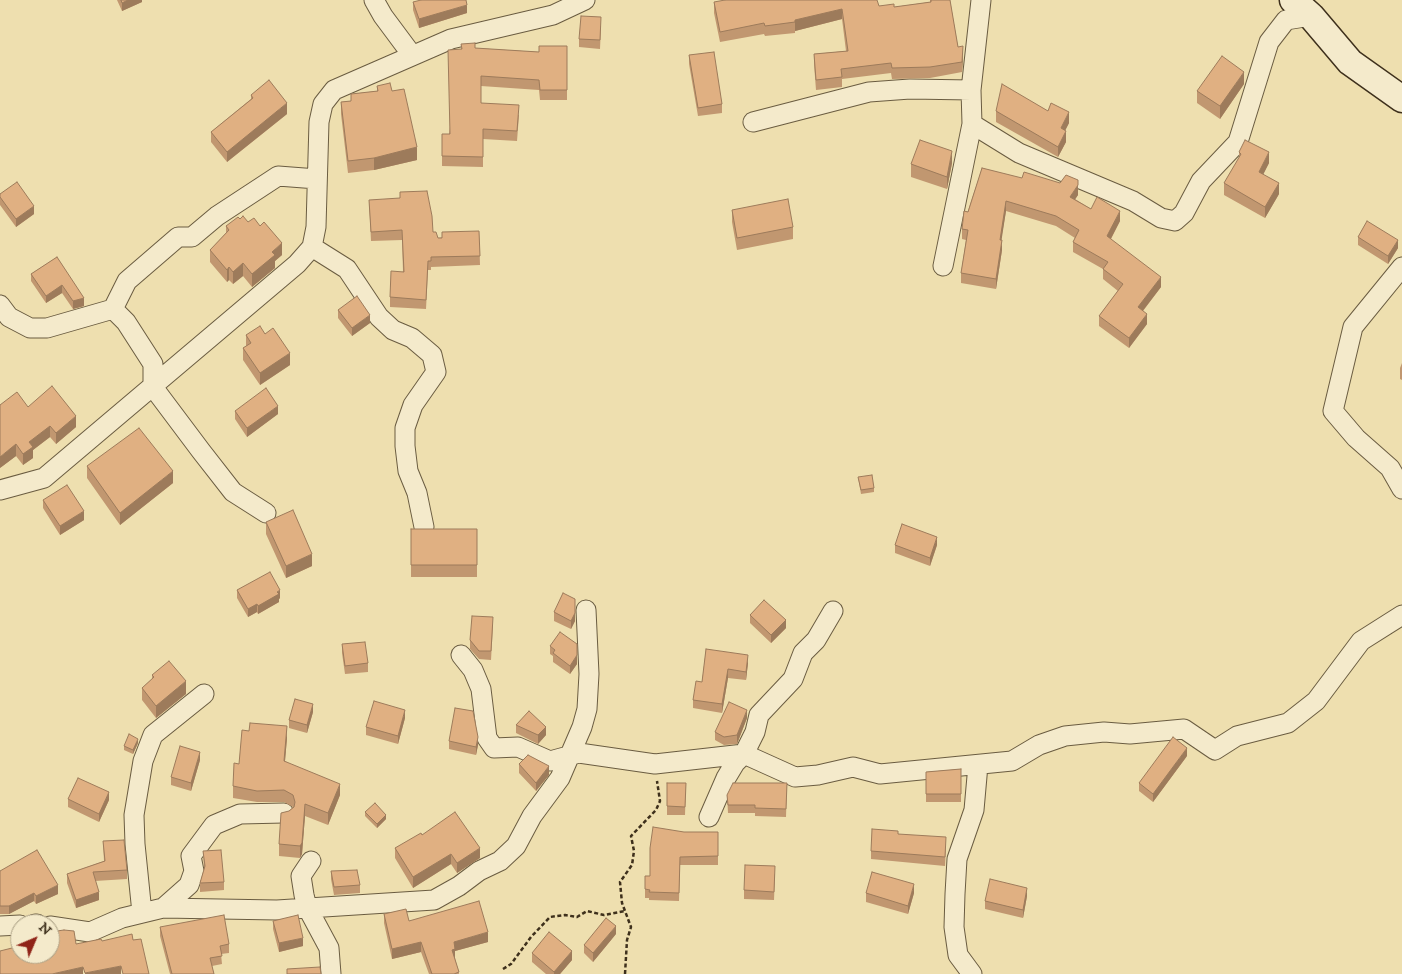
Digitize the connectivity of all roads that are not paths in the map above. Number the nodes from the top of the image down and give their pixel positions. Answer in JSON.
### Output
{"nodes":[{"id":1,"x":374,"y":0,"type":"edge"},
{"id":2,"x":585,"y":0,"type":"edge"},
{"id":3,"x":981,"y":0,"type":"edge"},
{"id":4,"x":1302,"y":8,"type":"edge"},
{"id":5,"x":412,"y":55,"type":"junction"},
{"id":6,"x":971,"y":90,"type":"junction"},
{"id":7,"x":1402,"y":100,"type":"edge"},
{"id":8,"x":753,"y":122,"type":"dead end"},
{"id":9,"x":972,"y":124,"type":"junction"},
{"id":10,"x":318,"y":179,"type":"junction"},
{"id":11,"x":312,"y":247,"type":"junction"},
{"id":12,"x":943,"y":266,"type":"dead end"},
{"id":13,"x":1402,"y":267,"type":"edge"},
{"id":14,"x":0,"y":305,"type":"edge"},
{"id":15,"x":113,"y":309,"type":"junction"},
{"id":16,"x":153,"y":387,"type":"junction"},
{"id":17,"x":1402,"y":489,"type":"edge"},
{"id":18,"x":0,"y":490,"type":"edge"},
{"id":19,"x":266,"y":513,"type":"dead end"},
{"id":20,"x":424,"y":527,"type":"edge"},
{"id":21,"x":586,"y":610,"type":"dead end"},
{"id":22,"x":834,"y":611,"type":"dead end"},
{"id":23,"x":1402,"y":615,"type":"edge"},
{"id":24,"x":461,"y":655,"type":"dead end"},
{"id":25,"x":204,"y":694,"type":"dead end"},
{"id":26,"x":569,"y":754,"type":"junction"},
{"id":27,"x":744,"y":754,"type":"junction"},
{"id":28,"x":978,"y":765,"type":"junction"},
{"id":29,"x":284,"y":813,"type":"edge"},
{"id":30,"x":710,"y":818,"type":"dead end"},
{"id":31,"x":311,"y":861,"type":"dead end"},
{"id":32,"x":307,"y":907,"type":"junction"},
{"id":33,"x":162,"y":908,"type":"junction"},
{"id":34,"x":142,"y":913,"type":"junction"},
{"id":35,"x":60,"y":928,"type":"edge"},
{"id":36,"x":331,"y":974,"type":"edge"},
{"id":37,"x":972,"y":974,"type":"edge"}],
"edges":[{"from":1,"to":5,"type":"street"},
{"from":2,"to":5,"type":"street"},
{"from":3,"to":6,"type":"street"},
{"from":4,"to":7,"type":"street"},
{"from":4,"to":9,"type":"street"},
{"from":5,"to":10,"type":"street"},
{"from":6,"to":8,"type":"street"},
{"from":6,"to":9,"type":"street"},
{"from":9,"to":12,"type":"street"},
{"from":10,"to":11,"type":"street"},
{"from":10,"to":15,"type":"street"},
{"from":11,"to":16,"type":"street"},
{"from":11,"to":20,"type":"street"},
{"from":13,"to":17,"type":"street"},
{"from":14,"to":15,"type":"street"},
{"from":15,"to":16,"type":"street"},
{"from":16,"to":18,"type":"street"},
{"from":16,"to":19,"type":"street"},
{"from":21,"to":26,"type":"street"},
{"from":22,"to":27,"type":"street"},
{"from":23,"to":28,"type":"street"},
{"from":24,"to":26,"type":"street"},
{"from":25,"to":34,"type":"street"},
{"from":26,"to":27,"type":"street"},
{"from":26,"to":32,"type":"street"},
{"from":27,"to":28,"type":"street"},
{"from":27,"to":30,"type":"street"},
{"from":28,"to":37,"type":"street"},
{"from":29,"to":33,"type":"street"},
{"from":31,"to":32,"type":"street"},
{"from":32,"to":33,"type":"street"},
{"from":32,"to":36,"type":"street"},
{"from":33,"to":34,"type":"street"},
{"from":34,"to":35,"type":"street"}]}
